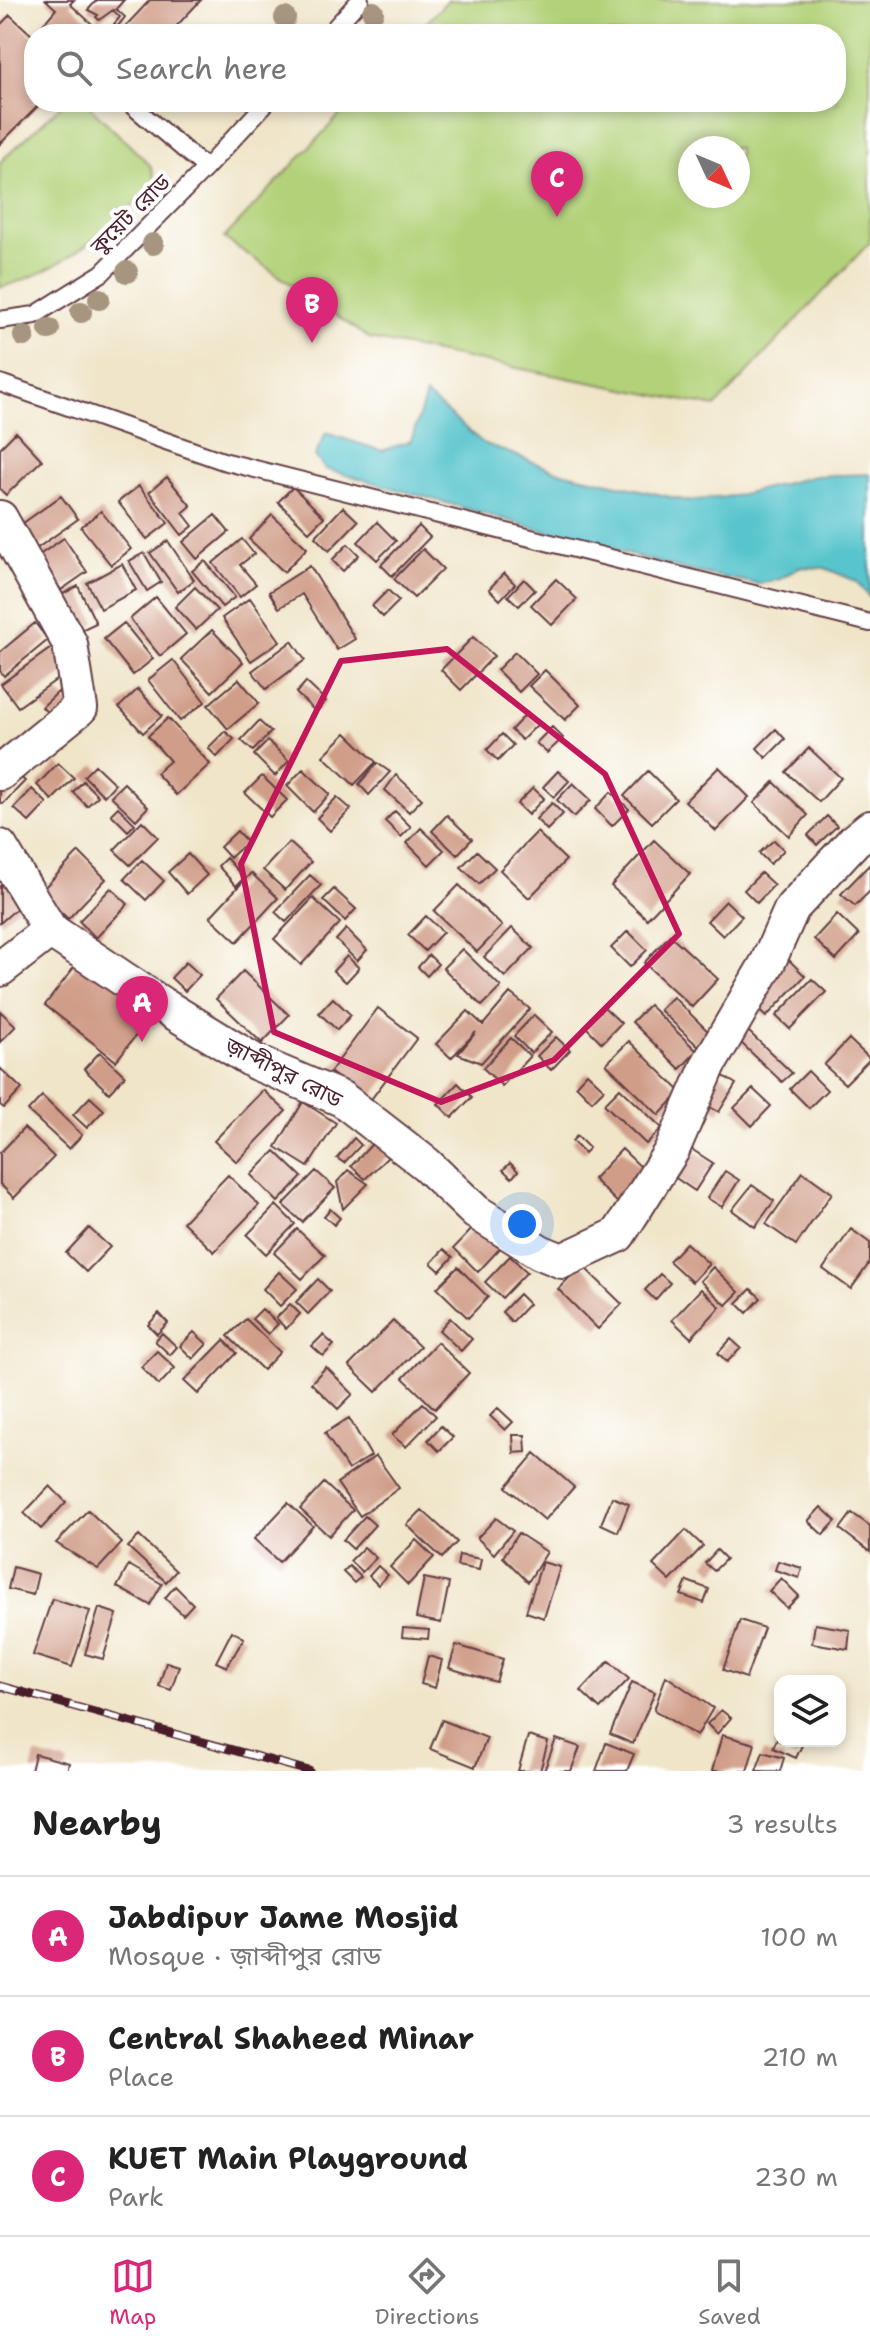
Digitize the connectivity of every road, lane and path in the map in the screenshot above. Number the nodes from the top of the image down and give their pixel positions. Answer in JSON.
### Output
{"nodes":[{"id":1,"x":360,"y":0,"type":"edge"},
{"id":2,"x":338,"y":24,"type":"edge"},
{"id":3,"x":140,"y":112,"type":"edge"},
{"id":4,"x":258,"y":112,"type":"edge"},
{"id":5,"x":206,"y":168,"type":"junction"},
{"id":6,"x":0,"y":320,"type":"edge"},
{"id":7,"x":0,"y":383,"type":"edge"},
{"id":8,"x":0,"y":518,"type":"edge"},
{"id":9,"x":870,"y":623,"type":"edge"},
{"id":10,"x":0,"y":773,"type":"edge"},
{"id":11,"x":870,"y":828,"type":"edge"},
{"id":12,"x":0,"y":847,"type":"edge"},
{"id":13,"x":50,"y":930,"type":"junction"},
{"id":14,"x":0,"y":969,"type":"edge"}],
"edges":[{"from":1,"to":2,"type":"lane"},
{"from":3,"to":5,"type":"lane"},
{"from":4,"to":5,"type":"lane","name":"কুয়েট রোড"},
{"from":5,"to":6,"type":"lane","name":"কুয়েট রোড"},
{"from":7,"to":9,"type":"lane"},
{"from":8,"to":10,"type":"street"},
{"from":11,"to":13,"type":"street","name":"জ়াব্দীপুর রোড"},
{"from":12,"to":13,"type":"street"},
{"from":13,"to":14,"type":"street"}]}
